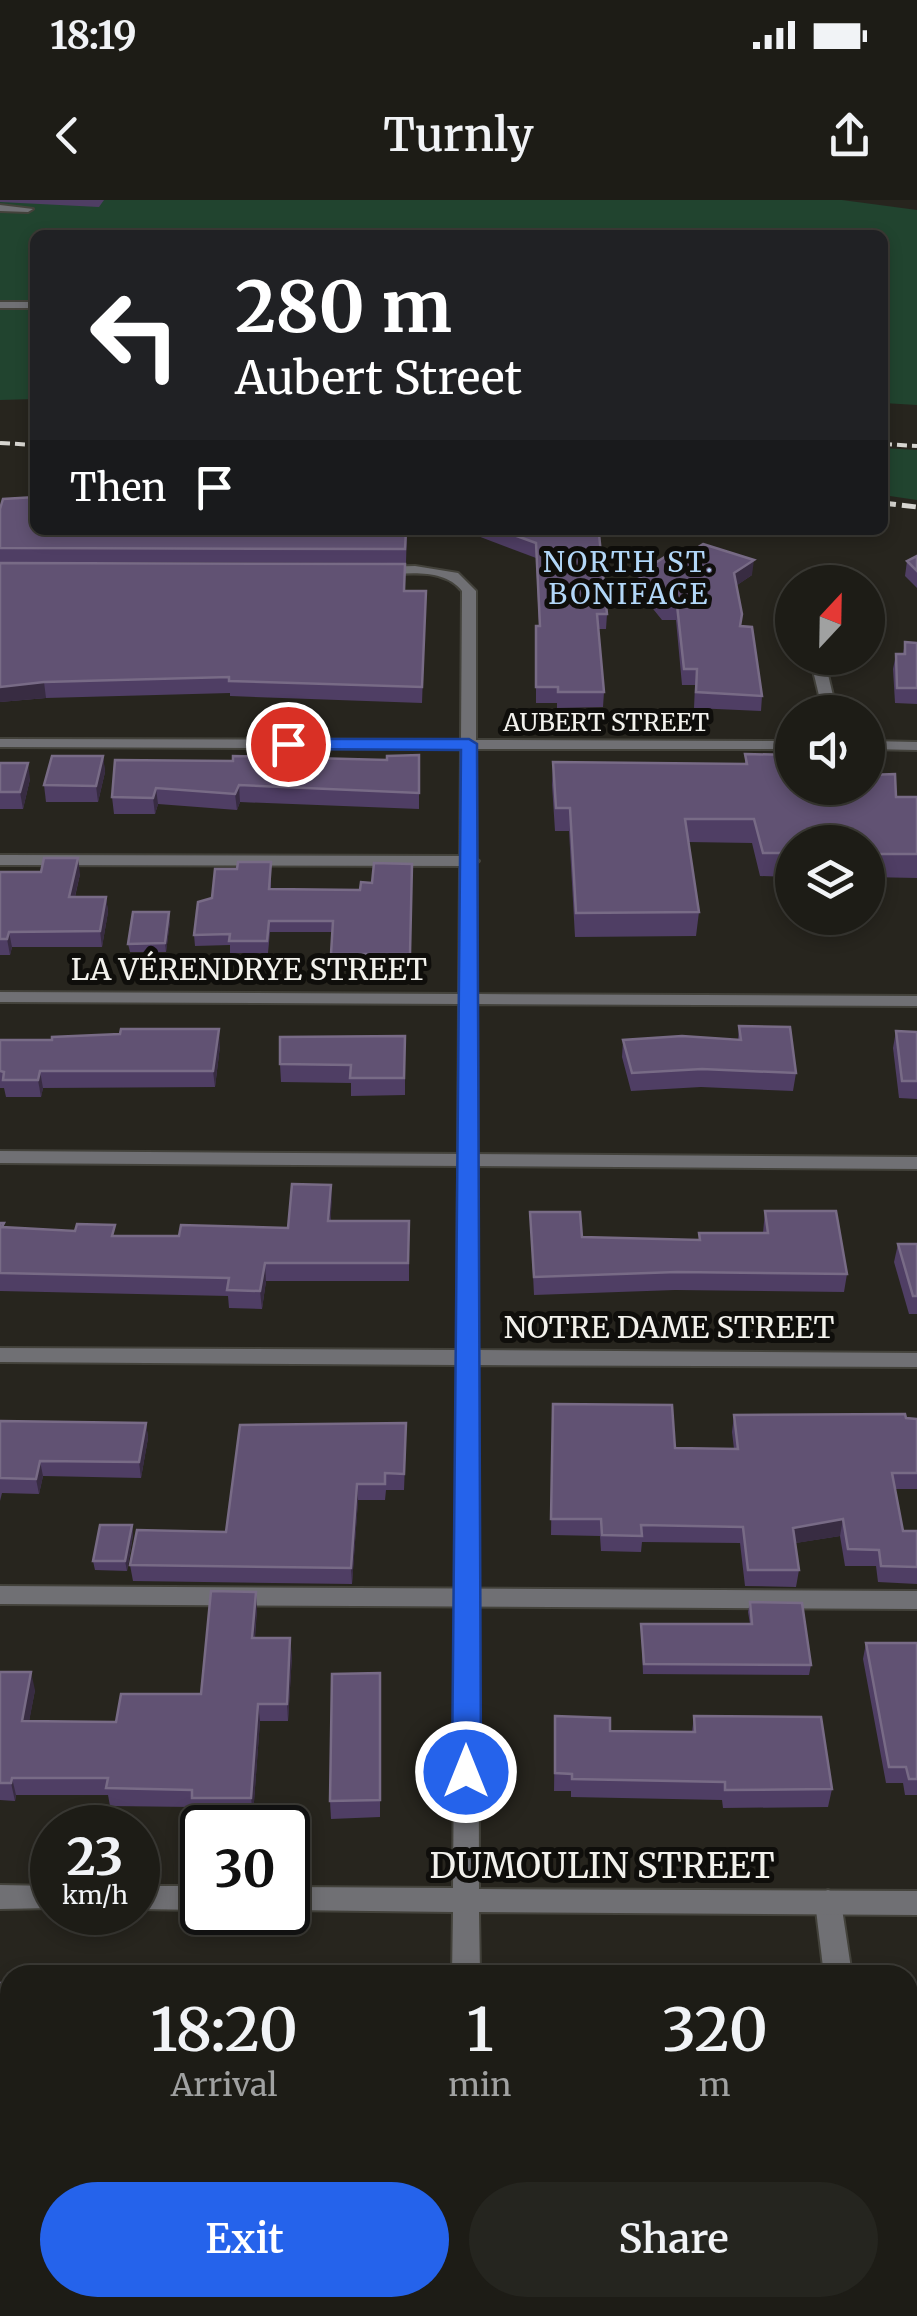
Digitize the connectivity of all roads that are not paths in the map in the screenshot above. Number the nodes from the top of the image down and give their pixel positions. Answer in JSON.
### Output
{"nodes":[{"id":1,"x":0,"y":208,"type":"edge"},
{"id":2,"x":28,"y":210,"type":"dead end"},
{"id":3,"x":0,"y":305,"type":"edge"},
{"id":4,"x":30,"y":305,"type":"edge"},
{"id":5,"x":372,"y":570,"type":"edge"},
{"id":6,"x":0,"y":744,"type":"edge"},
{"id":7,"x":469,"y":744,"type":"junction"},
{"id":8,"x":775,"y":745,"type":"edge"},
{"id":9,"x":885,"y":746,"type":"edge"},
{"id":10,"x":917,"y":746,"type":"edge"},
{"id":11,"x":0,"y":860,"type":"edge"},
{"id":12,"x":470,"y":861,"type":"junction"},
{"id":13,"x":0,"y":996,"type":"edge"},
{"id":14,"x":468,"y":998,"type":"junction"},
{"id":15,"x":917,"y":1001,"type":"edge"},
{"id":16,"x":0,"y":1157,"type":"edge"},
{"id":17,"x":468,"y":1161,"type":"junction"},
{"id":18,"x":917,"y":1163,"type":"edge"},
{"id":19,"x":0,"y":1355,"type":"edge"},
{"id":20,"x":468,"y":1357,"type":"junction"},
{"id":21,"x":917,"y":1360,"type":"edge"},
{"id":22,"x":0,"y":1595,"type":"edge"},
{"id":23,"x":467,"y":1598,"type":"junction"},
{"id":24,"x":917,"y":1600,"type":"edge"},
{"id":25,"x":0,"y":1897,"type":"edge"},
{"id":26,"x":30,"y":1897,"type":"edge"},
{"id":27,"x":310,"y":1899,"type":"edge"},
{"id":28,"x":466,"y":1900,"type":"junction"},
{"id":29,"x":828,"y":1902,"type":"junction"},
{"id":30,"x":917,"y":1902,"type":"edge"},
{"id":31,"x":466,"y":1965,"type":"edge"},
{"id":32,"x":837,"y":1965,"type":"edge"}],
"edges":[{"from":1,"to":2,"type":"street"},
{"from":3,"to":4,"type":"street"},
{"from":5,"to":7,"type":"street"},
{"from":6,"to":7,"type":"street","name":"AUBERT STREET"},
{"from":7,"to":8,"type":"street","name":"AUBERT STREET"},
{"from":7,"to":12,"type":"street"},
{"from":9,"to":10,"type":"street"},
{"from":11,"to":12,"type":"street"},
{"from":12,"to":14,"type":"street"},
{"from":13,"to":14,"type":"street","name":"LA VÉRENDRYE STREET"},
{"from":14,"to":15,"type":"street","name":"LA VÉRENDRYE STREET"},
{"from":14,"to":17,"type":"street"},
{"from":16,"to":17,"type":"street"},
{"from":17,"to":18,"type":"street"},
{"from":17,"to":20,"type":"street"},
{"from":19,"to":20,"type":"street","name":"NOTRE DAME STREET"},
{"from":20,"to":21,"type":"street","name":"NOTRE DAME STREET"},
{"from":20,"to":23,"type":"street"},
{"from":22,"to":23,"type":"street"},
{"from":23,"to":24,"type":"street"},
{"from":23,"to":28,"type":"street"},
{"from":25,"to":26,"type":"street"},
{"from":27,"to":28,"type":"street","name":"DUMOULIN STREET"},
{"from":28,"to":29,"type":"street","name":"DUMOULIN STREET"},
{"from":28,"to":31,"type":"street"},
{"from":29,"to":30,"type":"street","name":"DUMOULIN STREET"},
{"from":29,"to":32,"type":"street"}]}
